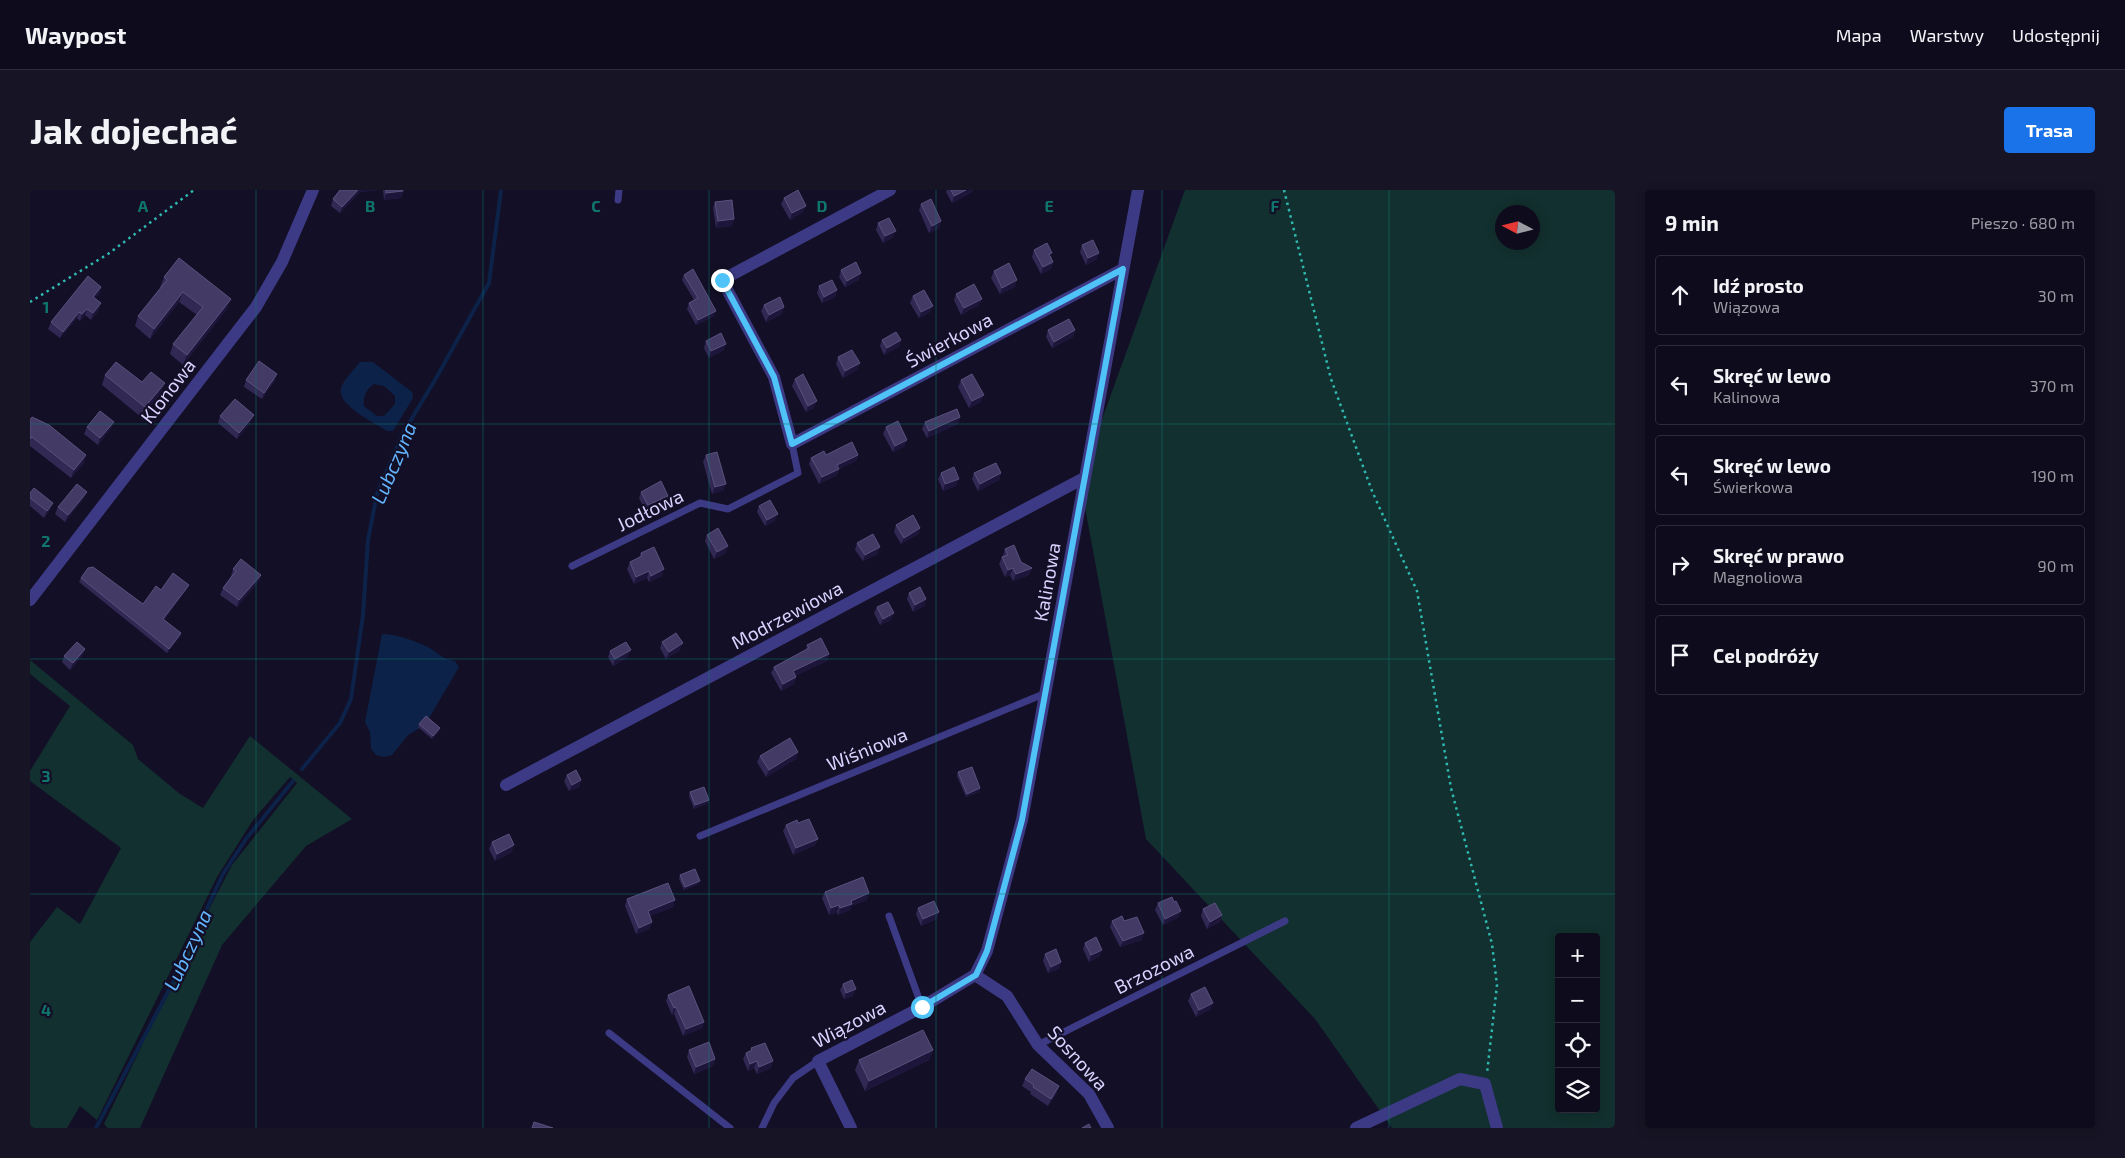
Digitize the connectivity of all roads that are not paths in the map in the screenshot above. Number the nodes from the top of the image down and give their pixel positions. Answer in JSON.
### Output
{"nodes":[{"id":1,"x":313,"y":190,"type":"edge"},
{"id":2,"x":619,"y":190,"type":"edge"},
{"id":3,"x":890,"y":190,"type":"edge"},
{"id":4,"x":1138,"y":190,"type":"edge"},
{"id":5,"x":618,"y":200,"type":"dead end"},
{"id":6,"x":1123,"y":269,"type":"junction"},
{"id":7,"x":792,"y":444,"type":"junction"},
{"id":8,"x":1084,"y":478,"type":"junction"},
{"id":9,"x":572,"y":566,"type":"dead end"},
{"id":10,"x":30,"y":600,"type":"edge"},
{"id":11,"x":1046,"y":693,"type":"junction"},
{"id":12,"x":506,"y":785,"type":"dead end"},
{"id":13,"x":700,"y":836,"type":"dead end"},
{"id":14,"x":889,"y":916,"type":"dead end"},
{"id":15,"x":1285,"y":921,"type":"dead end"},
{"id":16,"x":976,"y":975,"type":"junction"},
{"id":17,"x":922,"y":1007,"type":"junction"},
{"id":18,"x":609,"y":1033,"type":"dead end"},
{"id":19,"x":1038,"y":1045,"type":"junction"},
{"id":20,"x":818,"y":1061,"type":"junction"},
{"id":21,"x":730,"y":1128,"type":"edge"},
{"id":22,"x":762,"y":1128,"type":"edge"},
{"id":23,"x":851,"y":1128,"type":"edge"},
{"id":24,"x":1108,"y":1128,"type":"edge"},
{"id":25,"x":1356,"y":1128,"type":"edge"},
{"id":26,"x":1497,"y":1128,"type":"edge"}],
"edges":[{"from":1,"to":10,"type":"street","name":"Klonowa"},
{"from":2,"to":5,"type":"lane"},
{"from":3,"to":7,"type":"street"},
{"from":4,"to":6,"type":"street","name":"Kalinowa"},
{"from":6,"to":7,"type":"street","name":"Świerkowa"},
{"from":6,"to":8,"type":"street","name":"Kalinowa"},
{"from":7,"to":9,"type":"lane","name":"Jodłowa"},
{"from":8,"to":11,"type":"street","name":"Kalinowa"},
{"from":8,"to":12,"type":"street","name":"Modrzewiowa"},
{"from":11,"to":13,"type":"lane","name":"Wiśniowa"},
{"from":11,"to":16,"type":"street","name":"Kalinowa"},
{"from":14,"to":17,"type":"lane"},
{"from":15,"to":19,"type":"lane","name":"Brzozowa"},
{"from":16,"to":17,"type":"street","name":"Wiązowa"},
{"from":16,"to":19,"type":"street","name":"Sosnowa"},
{"from":17,"to":20,"type":"street","name":"Wiązowa"},
{"from":18,"to":21,"type":"lane"},
{"from":19,"to":24,"type":"street","name":"Sosnowa"},
{"from":20,"to":22,"type":"lane","name":"Wiązowa"},
{"from":20,"to":23,"type":"street"},
{"from":25,"to":26,"type":"street"}]}
